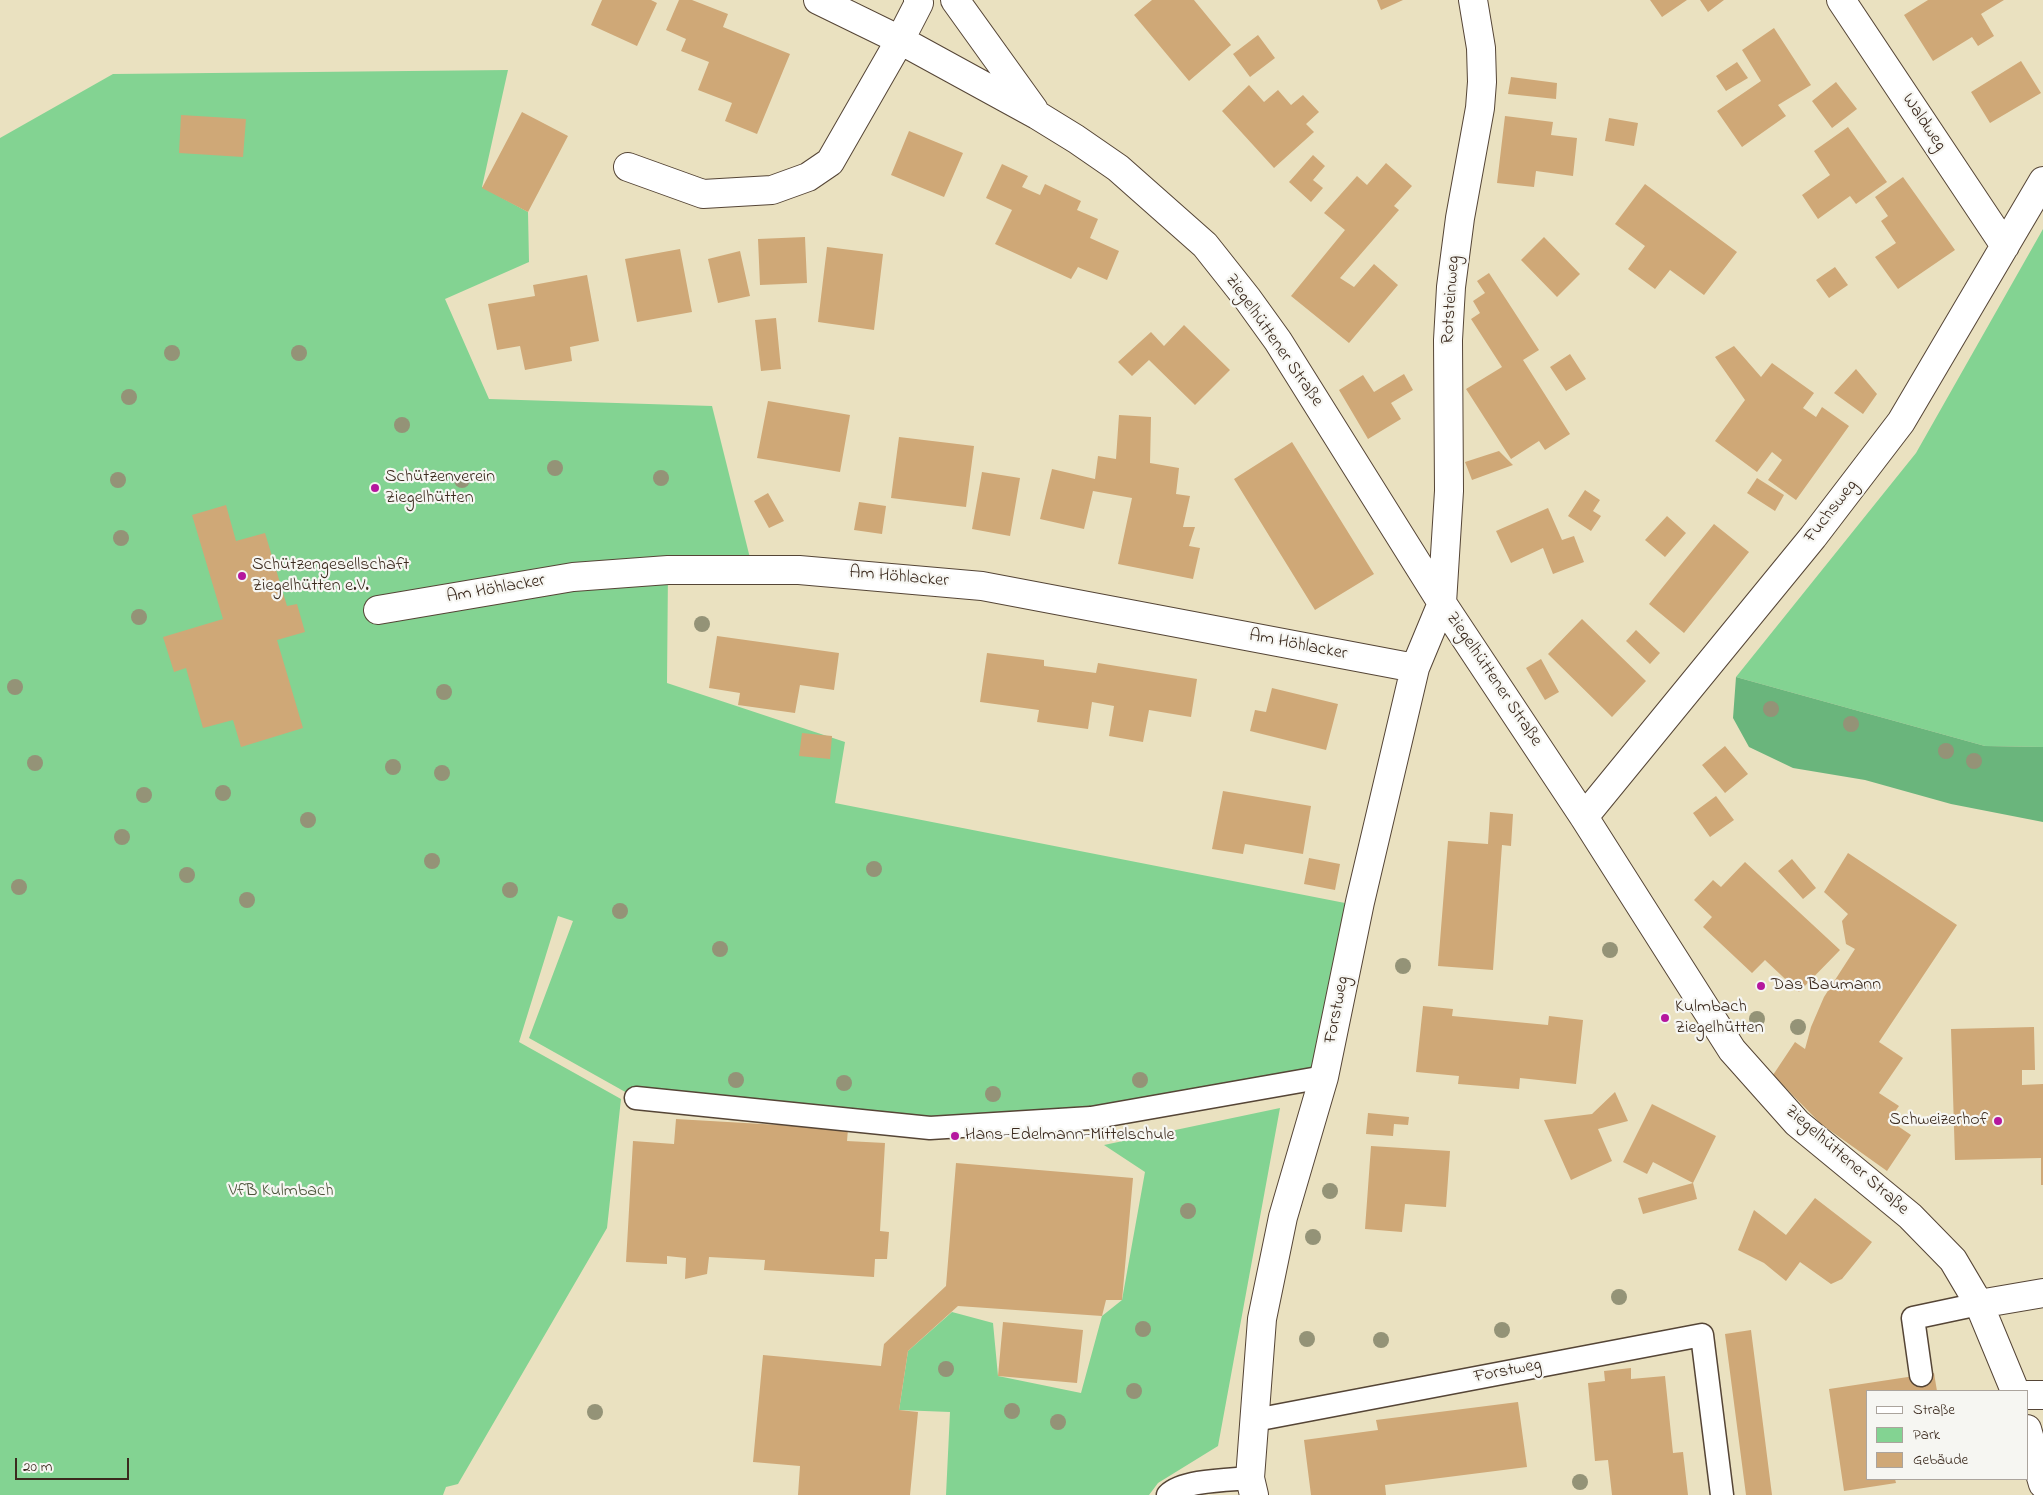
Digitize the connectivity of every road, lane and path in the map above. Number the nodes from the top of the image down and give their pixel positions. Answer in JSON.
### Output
{"nodes":[{"id":1,"x":818,"y":0,"type":"edge"},
{"id":2,"x":918,"y":0,"type":"edge"},
{"id":3,"x":955,"y":0,"type":"edge"},
{"id":4,"x":1473,"y":0,"type":"edge"},
{"id":5,"x":1841,"y":0,"type":"edge"},
{"id":6,"x":900,"y":40,"type":"junction"},
{"id":7,"x":1037,"y":115,"type":"junction"},
{"id":8,"x":628,"y":166,"type":"dead end"},
{"id":9,"x":2043,"y":181,"type":"edge"},
{"id":10,"x":2005,"y":246,"type":"junction"},
{"id":11,"x":1442,"y":603,"type":"junction"},
{"id":12,"x":378,"y":610,"type":"dead end"},
{"id":13,"x":1415,"y":668,"type":"junction"},
{"id":14,"x":1584,"y":818,"type":"junction"},
{"id":15,"x":1324,"y":1077,"type":"junction"},
{"id":16,"x":636,"y":1098,"type":"dead end"},
{"id":17,"x":2043,"y":1293,"type":"edge"},
{"id":18,"x":1979,"y":1304,"type":"junction"},
{"id":19,"x":1921,"y":1375,"type":"dead end"},
{"id":20,"x":2016,"y":1390,"type":"edge"},
{"id":21,"x":2028,"y":1394,"type":"edge"},
{"id":22,"x":2043,"y":1395,"type":"edge"},
{"id":23,"x":1255,"y":1420,"type":"junction"},
{"id":24,"x":2029,"y":1443,"type":"edge"},
{"id":25,"x":2043,"y":1484,"type":"edge"},
{"id":26,"x":1252,"y":1486,"type":"edge"},
{"id":27,"x":1168,"y":1495,"type":"edge"},
{"id":28,"x":1722,"y":1495,"type":"edge"}],
"edges":[{"from":1,"to":6,"type":"street","name":"Ziegelhüttener Straße"},
{"from":2,"to":6,"type":"street"},
{"from":3,"to":7,"type":"street"},
{"from":4,"to":11,"type":"street","name":"Rotsteinweg"},
{"from":5,"to":10,"type":"street","name":"Waldweg"},
{"from":6,"to":7,"type":"street","name":"Ziegelhüttener Straße"},
{"from":6,"to":8,"type":"street"},
{"from":7,"to":11,"type":"street","name":"Ziegelhüttener Straße"},
{"from":9,"to":10,"type":"street","name":"Fuchsweg"},
{"from":10,"to":14,"type":"street","name":"Fuchsweg"},
{"from":11,"to":13,"type":"street","name":"Forstweg"},
{"from":11,"to":14,"type":"street","name":"Ziegelhüttener Straße"},
{"from":12,"to":13,"type":"street","name":"Am Höhlacker"},
{"from":13,"to":15,"type":"street","name":"Forstweg"},
{"from":14,"to":18,"type":"street","name":"Ziegelhüttener Straße"},
{"from":15,"to":16,"type":"lane"},
{"from":15,"to":23,"type":"street","name":"Forstweg"},
{"from":17,"to":18,"type":"street"},
{"from":18,"to":19,"type":"lane"},
{"from":18,"to":20,"type":"street","name":"Ziegelhüttener Straße"},
{"from":21,"to":22,"type":"street"},
{"from":23,"to":26,"type":"street","name":"Forstweg"},
{"from":23,"to":28,"type":"lane","name":"Forstweg"},
{"from":24,"to":25,"type":"street"},
{"from":26,"to":27,"type":"lane"}]}
